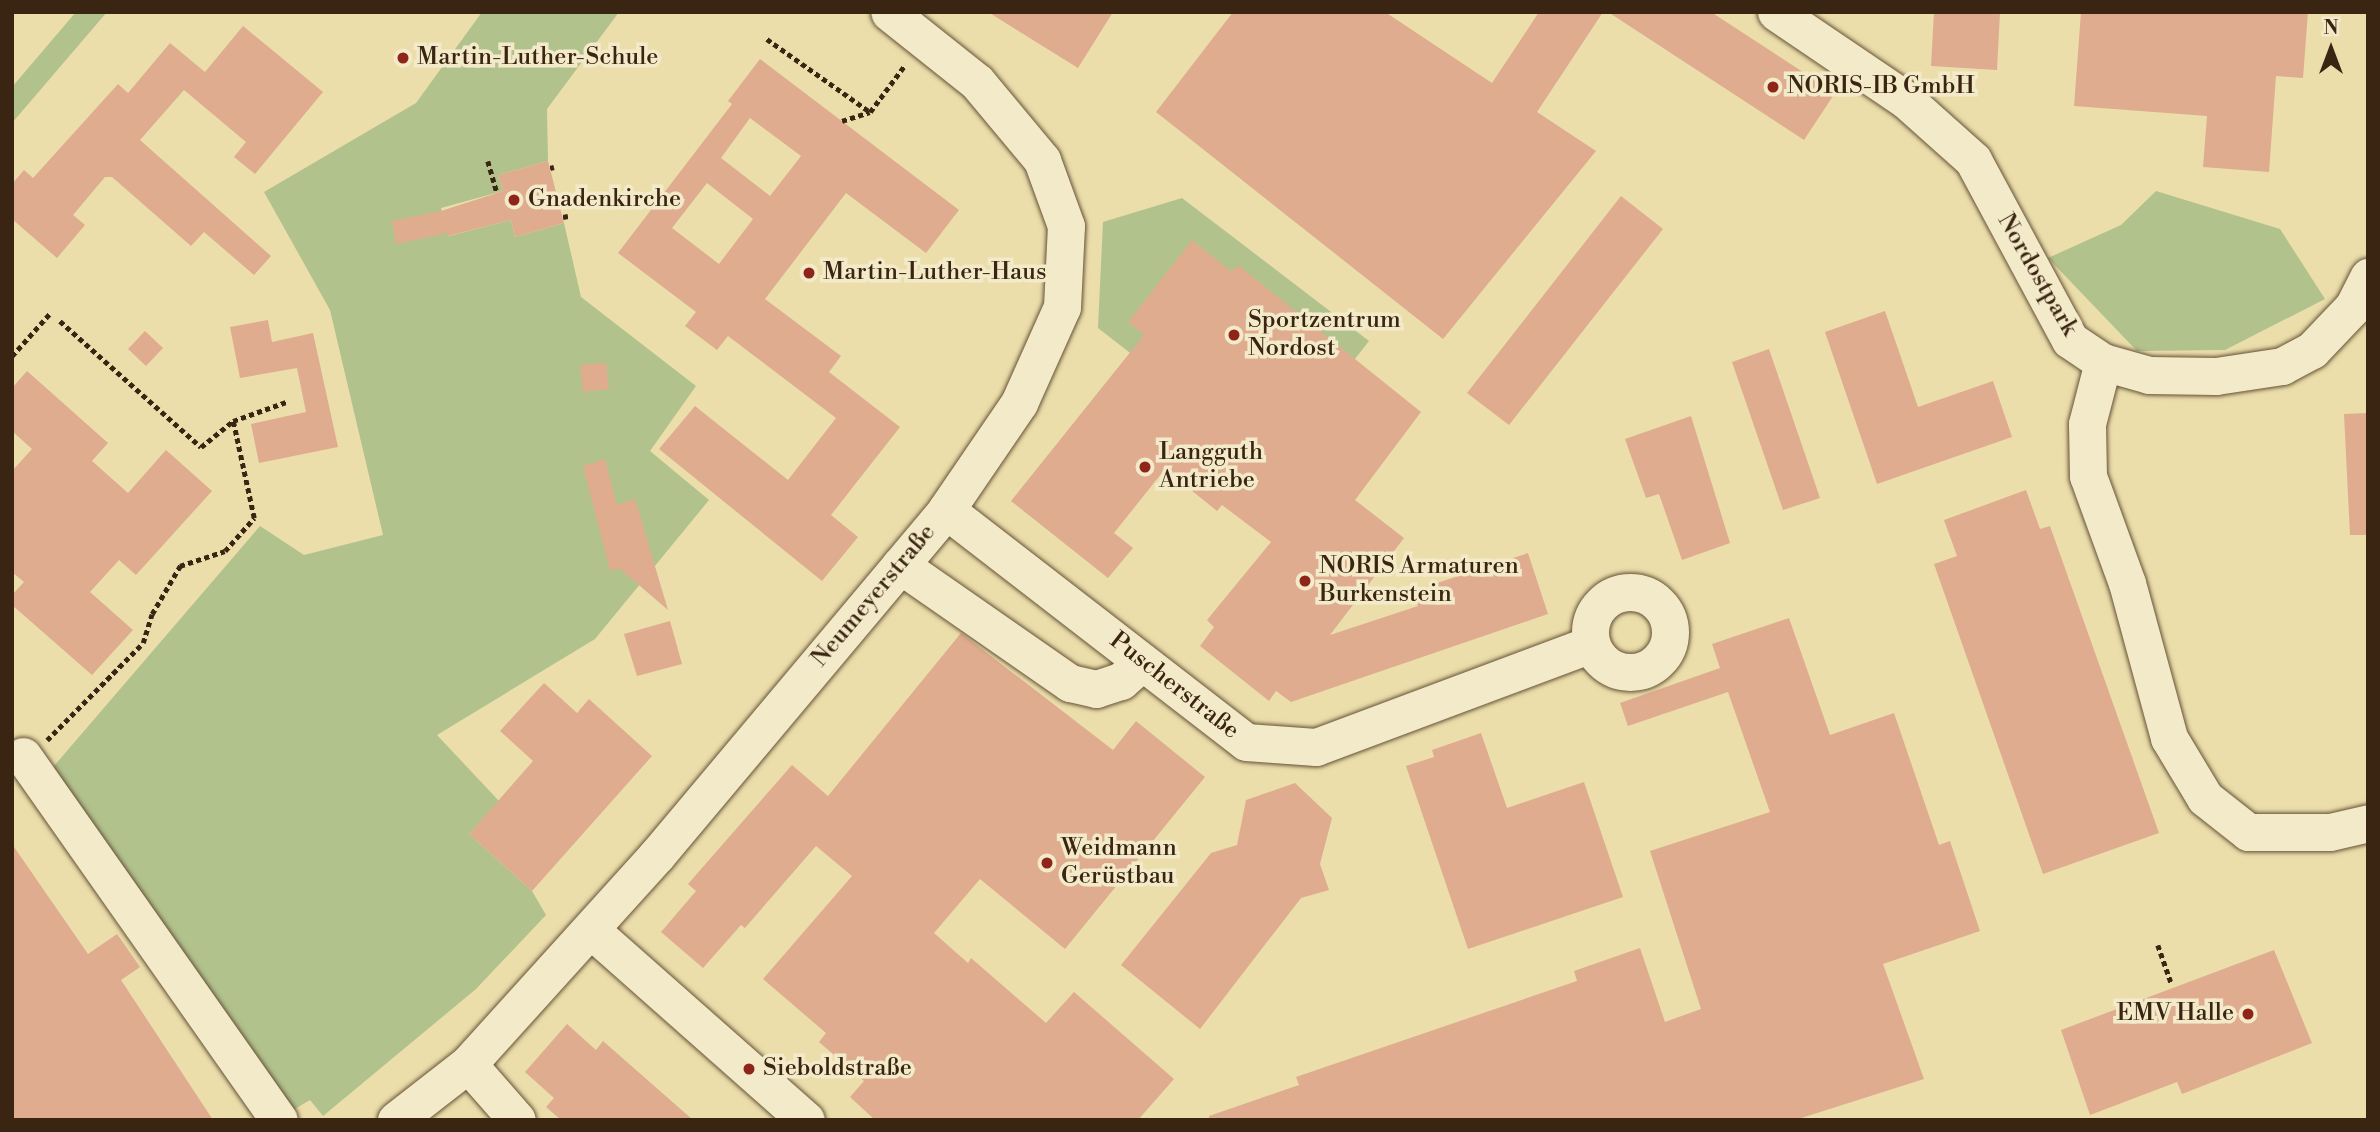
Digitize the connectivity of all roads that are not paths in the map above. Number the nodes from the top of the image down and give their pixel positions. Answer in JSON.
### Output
{"nodes":[{"id":1,"x":889,"y":12,"type":"edge"},
{"id":2,"x":1776,"y":12,"type":"edge"},
{"id":3,"x":2368,"y":277,"type":"edge"},
{"id":4,"x":2103,"y":362,"type":"junction"},
{"id":5,"x":946,"y":510,"type":"junction"},
{"id":6,"x":900,"y":565,"type":"junction"},
{"id":7,"x":1591,"y":644,"type":"dead end"},
{"id":8,"x":1142,"y":662,"type":"junction"},
{"id":9,"x":23,"y":756,"type":"road end"},
{"id":10,"x":2368,"y":823,"type":"edge"},
{"id":11,"x":591,"y":930,"type":"junction"},
{"id":12,"x":468,"y":1064,"type":"junction"},
{"id":13,"x":279,"y":1120,"type":"edge"},
{"id":14,"x":396,"y":1120,"type":"edge"},
{"id":15,"x":517,"y":1120,"type":"edge"},
{"id":16,"x":806,"y":1120,"type":"edge"}],
"edges":[{"from":1,"to":5,"type":"street","name":"Neumeyerstraße"},
{"from":2,"to":4,"type":"street","name":"Nordostpark"},
{"from":3,"to":4,"type":"street","name":"Nordostpark"},
{"from":4,"to":10,"type":"street"},
{"from":5,"to":6,"type":"street","name":"Neumeyerstraße"},
{"from":5,"to":8,"type":"street","name":"Puscherstraße"},
{"from":6,"to":8,"type":"street"},
{"from":6,"to":11,"type":"street","name":"Neumeyerstraße"},
{"from":7,"to":8,"type":"street","name":"Puscherstraße"},
{"from":9,"to":13,"type":"street"},
{"from":11,"to":12,"type":"street","name":"Neumeyerstraße"},
{"from":11,"to":16,"type":"street"},
{"from":12,"to":14,"type":"street","name":"Neumeyerstraße"},
{"from":12,"to":15,"type":"street"}]}
